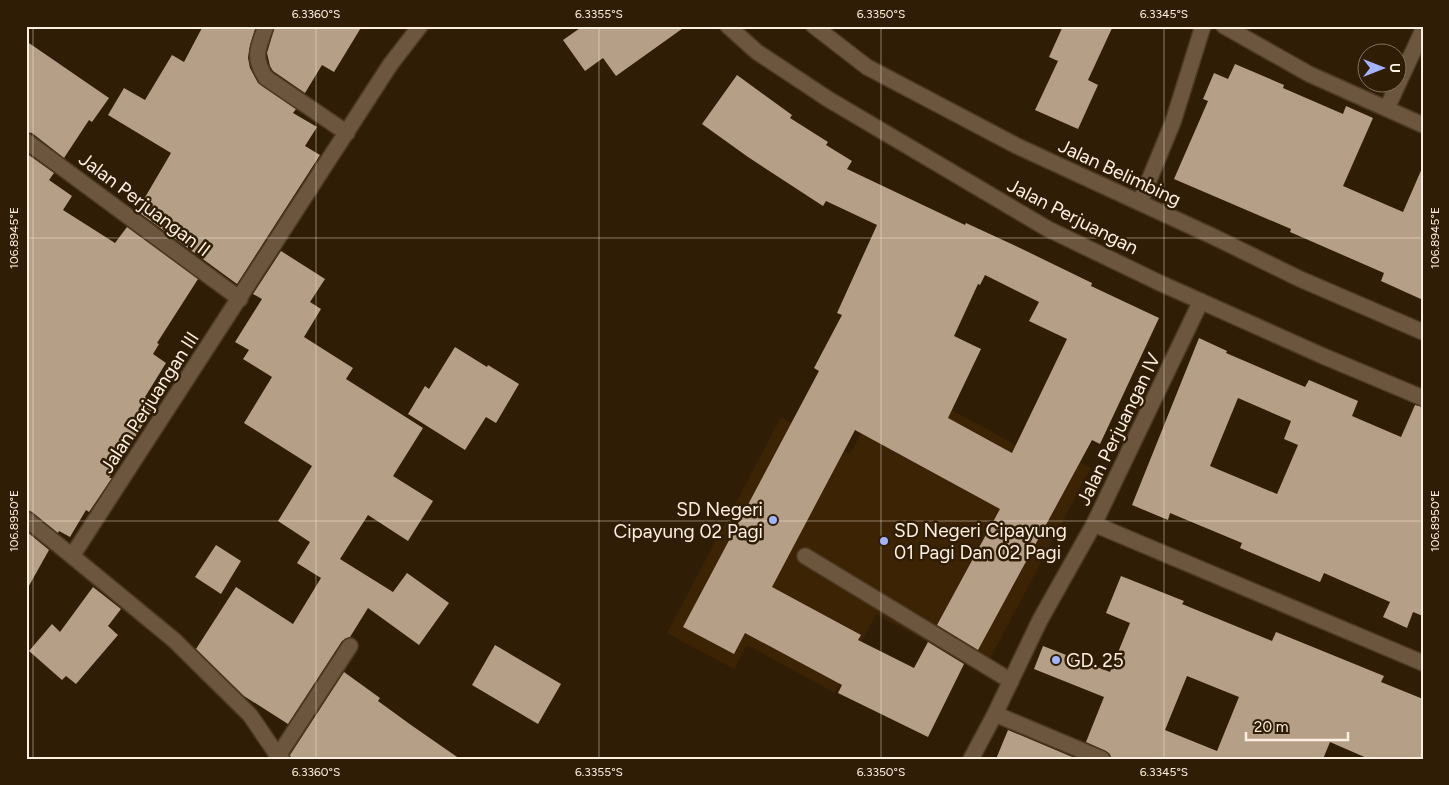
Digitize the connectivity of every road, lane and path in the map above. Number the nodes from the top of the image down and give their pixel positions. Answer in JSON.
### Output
{"nodes":[{"id":1,"x":266,"y":26,"type":"edge"},
{"id":2,"x":420,"y":26,"type":"edge"},
{"id":3,"x":728,"y":26,"type":"edge"},
{"id":4,"x":814,"y":26,"type":"edge"},
{"id":5,"x":1203,"y":26,"type":"edge"},
{"id":6,"x":1224,"y":26,"type":"edge"},
{"id":7,"x":1423,"y":30,"type":"edge"},
{"id":8,"x":1387,"y":108,"type":"junction"},
{"id":9,"x":1423,"y":125,"type":"edge"},
{"id":10,"x":347,"y":133,"type":"junction"},
{"id":11,"x":26,"y":141,"type":"edge"},
{"id":12,"x":1140,"y":202,"type":"junction"},
{"id":13,"x":240,"y":299,"type":"junction"},
{"id":14,"x":1201,"y":301,"type":"junction"},
{"id":15,"x":1423,"y":332,"type":"edge"},
{"id":16,"x":1423,"y":398,"type":"edge"},
{"id":17,"x":26,"y":519,"type":"edge"},
{"id":18,"x":1094,"y":524,"type":"junction"},
{"id":19,"x":72,"y":556,"type":"junction"},
{"id":20,"x":805,"y":556,"type":"dead end"},
{"id":21,"x":350,"y":646,"type":"dead end"},
{"id":22,"x":1423,"y":663,"type":"edge"},
{"id":23,"x":1011,"y":681,"type":"junction"},
{"id":24,"x":995,"y":714,"type":"junction"},
{"id":25,"x":280,"y":757,"type":"edge"},
{"id":26,"x":971,"y":759,"type":"edge"},
{"id":27,"x":1102,"y":759,"type":"edge"}],
"edges":[{"from":1,"to":10,"type":"street"},
{"from":2,"to":10,"type":"street","name":"Jalan Perjuangan III"},
{"from":3,"to":14,"type":"street","name":"Jalan Perjuangan"},
{"from":4,"to":12,"type":"street","name":"Jalan Belimbing"},
{"from":5,"to":12,"type":"street"},
{"from":6,"to":8,"type":"street"},
{"from":7,"to":8,"type":"street"},
{"from":8,"to":9,"type":"street"},
{"from":10,"to":13,"type":"street","name":"Jalan Perjuangan III"},
{"from":11,"to":13,"type":"street","name":"Jalan Perjuangan II"},
{"from":12,"to":15,"type":"street","name":"Jalan Belimbing"},
{"from":13,"to":19,"type":"street","name":"Jalan Perjuangan III"},
{"from":14,"to":16,"type":"street","name":"Jalan Perjuangan"},
{"from":14,"to":18,"type":"street","name":"Jalan Perjuangan IV"},
{"from":17,"to":19,"type":"street"},
{"from":18,"to":22,"type":"street"},
{"from":18,"to":23,"type":"street","name":"Jalan Perjuangan IV"},
{"from":19,"to":25,"type":"street"},
{"from":20,"to":23,"type":"street"},
{"from":21,"to":25,"type":"street"},
{"from":23,"to":24,"type":"street","name":"Jalan Perjuangan IV"},
{"from":24,"to":26,"type":"street","name":"Jalan Perjuangan IV"},
{"from":24,"to":27,"type":"street"}]}
